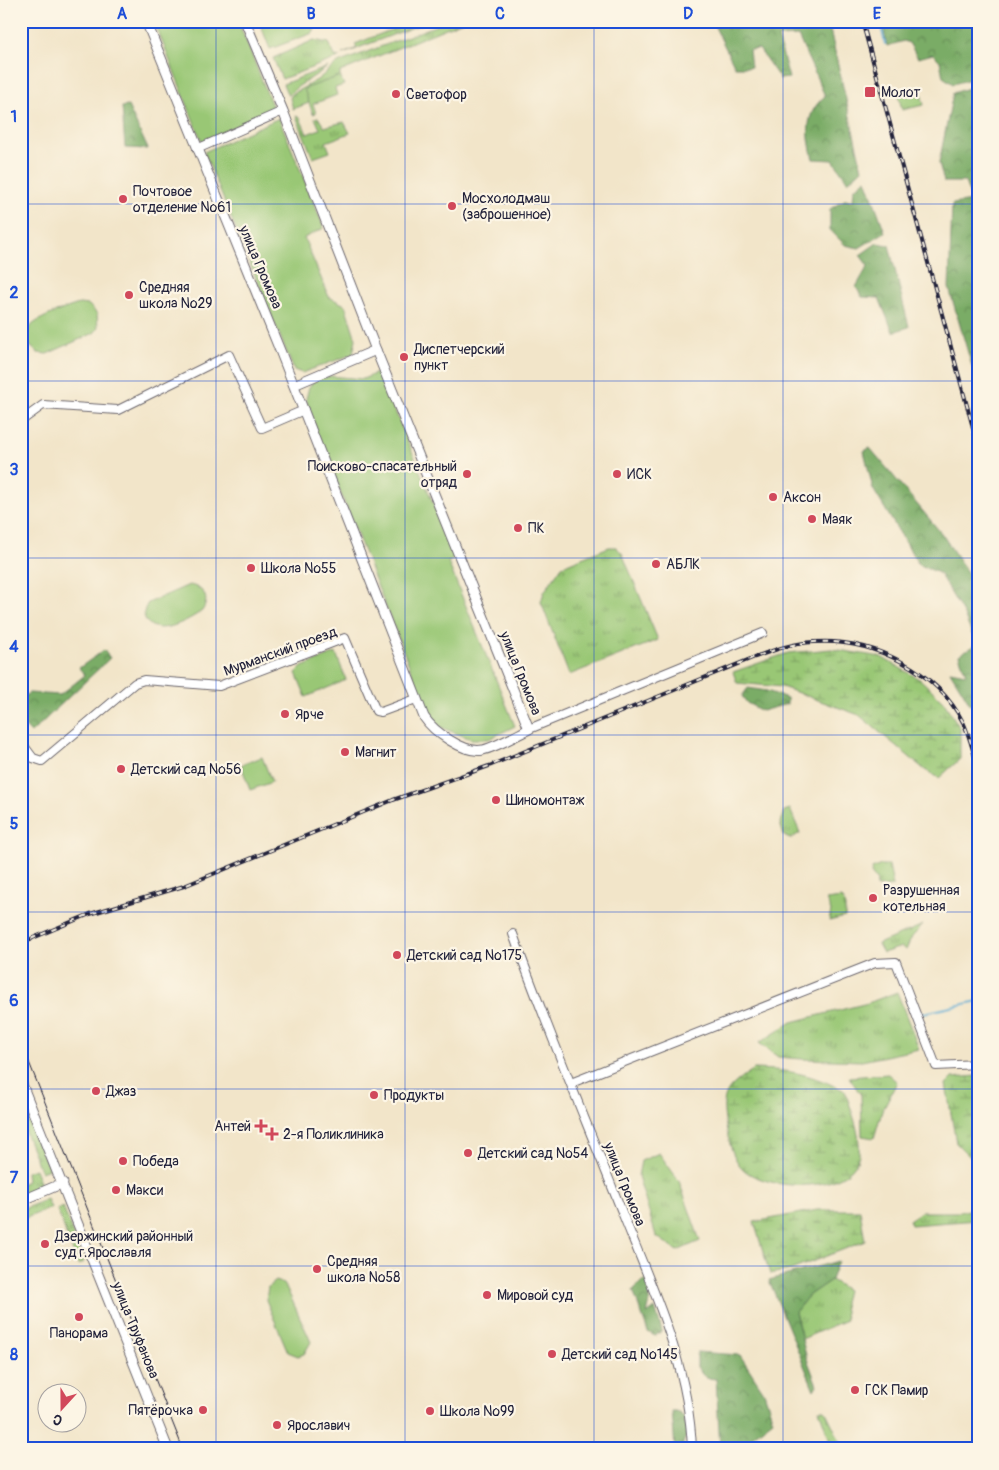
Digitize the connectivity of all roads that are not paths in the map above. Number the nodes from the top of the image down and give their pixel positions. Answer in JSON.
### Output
{"nodes":[{"id":1,"x":146,"y":21,"type":"edge"},
{"id":2,"x":245,"y":21,"type":"edge"},
{"id":3,"x":283,"y":111,"type":"junction"},
{"id":4,"x":197,"y":149,"type":"junction"},
{"id":5,"x":376,"y":350,"type":"junction"},
{"id":6,"x":294,"y":385,"type":"junction"},
{"id":7,"x":304,"y":410,"type":"junction"},
{"id":8,"x":21,"y":422,"type":"edge"},
{"id":9,"x":763,"y":633,"type":"dead end"},
{"id":10,"x":416,"y":699,"type":"junction"},
{"id":11,"x":529,"y":730,"type":"junction"},
{"id":12,"x":21,"y":742,"type":"edge"},
{"id":13,"x":513,"y":934,"type":"dead end"},
{"id":14,"x":978,"y":1064,"type":"edge"},
{"id":15,"x":21,"y":1082,"type":"edge"},
{"id":16,"x":572,"y":1083,"type":"junction"},
{"id":17,"x":63,"y":1183,"type":"junction"},
{"id":18,"x":21,"y":1201,"type":"edge"},
{"id":19,"x":168,"y":1449,"type":"edge"},
{"id":20,"x":692,"y":1449,"type":"edge"}],
"edges":[{"from":1,"to":4,"type":"street","name":"улица Громова"},
{"from":2,"to":3,"type":"street","name":"улица Громова"},
{"from":3,"to":4,"type":"street"},
{"from":3,"to":5,"type":"street","name":"улица Громова"},
{"from":4,"to":6,"type":"street","name":"улица Громова"},
{"from":5,"to":6,"type":"street"},
{"from":5,"to":11,"type":"street","name":"улица Громова"},
{"from":6,"to":7,"type":"street","name":"улица Громова"},
{"from":7,"to":8,"type":"street"},
{"from":7,"to":10,"type":"street","name":"улица Громова"},
{"from":9,"to":11,"type":"street"},
{"from":10,"to":11,"type":"street","name":"улица Громова"},
{"from":10,"to":12,"type":"street","name":"Мурманский проезд"},
{"from":13,"to":16,"type":"street","name":"улица Громова"},
{"from":14,"to":16,"type":"street"},
{"from":15,"to":17,"type":"street","name":"улица Труфанова"},
{"from":16,"to":20,"type":"street","name":"улица Громова"},
{"from":17,"to":18,"type":"street"},
{"from":17,"to":19,"type":"street","name":"улица Труфанова"}]}
